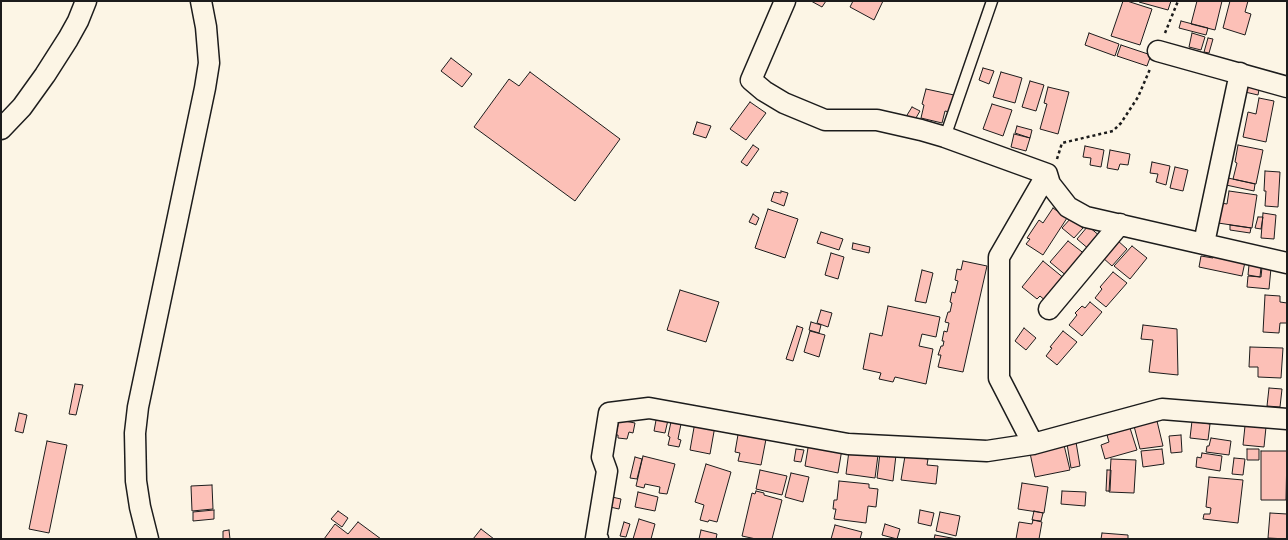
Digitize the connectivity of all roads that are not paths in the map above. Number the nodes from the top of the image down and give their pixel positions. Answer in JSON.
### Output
{"nodes":[{"id":1,"x":86,"y":1,"type":"edge"},
{"id":2,"x":201,"y":1,"type":"edge"},
{"id":3,"x":785,"y":1,"type":"edge"},
{"id":4,"x":992,"y":1,"type":"edge"},
{"id":5,"x":1158,"y":51,"type":"road end"},
{"id":6,"x":1240,"y":73,"type":"junction"},
{"id":7,"x":1287,"y":87,"type":"edge"},
{"id":8,"x":1,"y":129,"type":"edge"},
{"id":9,"x":945,"y":137,"type":"junction"},
{"id":10,"x":1048,"y":179,"type":"junction"},
{"id":11,"x":1120,"y":224,"type":"junction"},
{"id":12,"x":1204,"y":243,"type":"junction"},
{"id":13,"x":1287,"y":263,"type":"edge"},
{"id":14,"x":1049,"y":309,"type":"dead end"},
{"id":15,"x":1287,"y":419,"type":"edge"},
{"id":16,"x":1033,"y":444,"type":"junction"},
{"id":17,"x":148,"y":539,"type":"edge"},
{"id":18,"x":598,"y":539,"type":"edge"}],
"edges":[{"from":1,"to":8,"type":"street"},
{"from":2,"to":17,"type":"street"},
{"from":3,"to":9,"type":"street"},
{"from":4,"to":9,"type":"lane"},
{"from":5,"to":6,"type":"street"},
{"from":6,"to":7,"type":"street"},
{"from":6,"to":12,"type":"street"},
{"from":9,"to":10,"type":"street"},
{"from":10,"to":11,"type":"street"},
{"from":10,"to":16,"type":"street"},
{"from":11,"to":12,"type":"street"},
{"from":11,"to":14,"type":"street"},
{"from":12,"to":13,"type":"street"},
{"from":15,"to":16,"type":"street"},
{"from":16,"to":18,"type":"street"}]}
